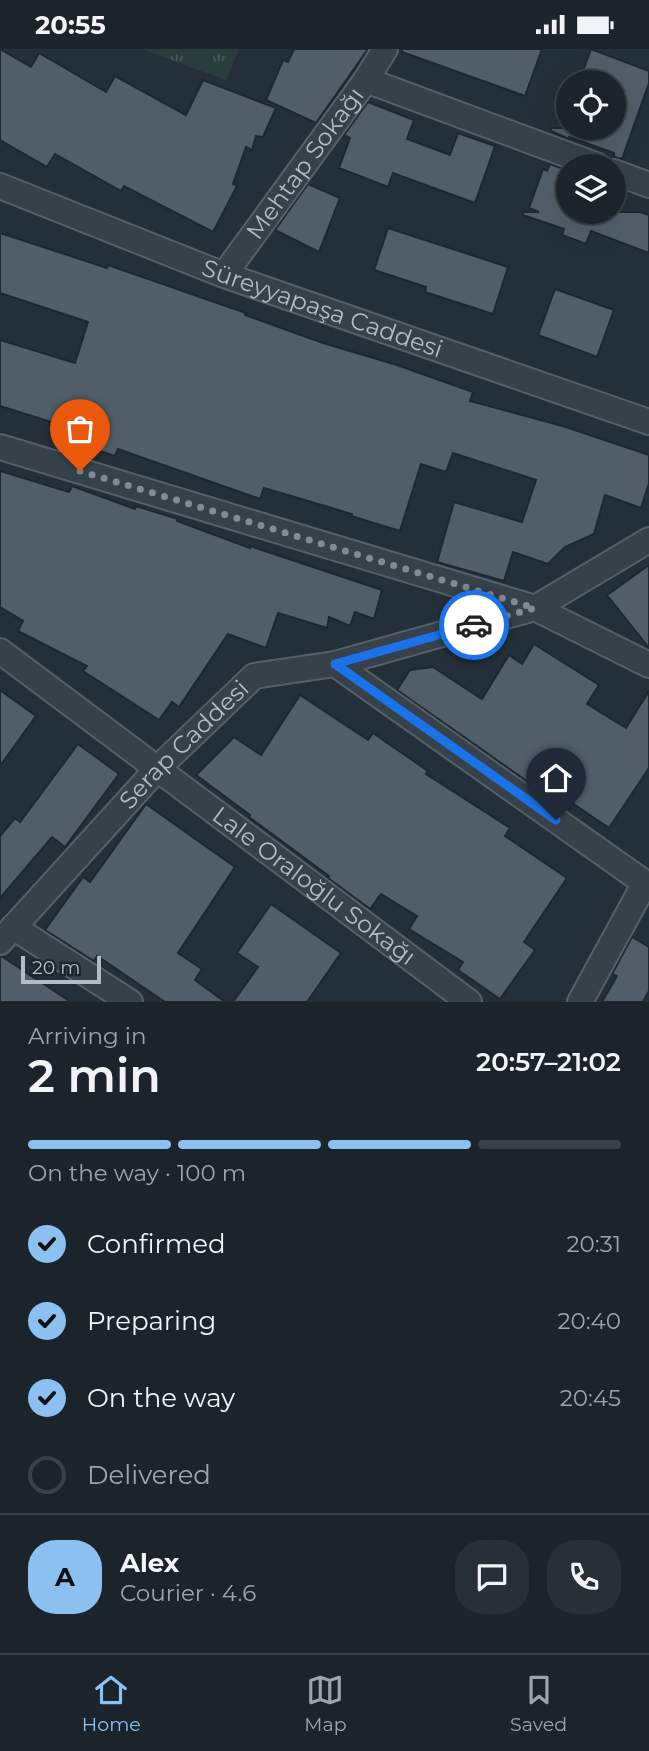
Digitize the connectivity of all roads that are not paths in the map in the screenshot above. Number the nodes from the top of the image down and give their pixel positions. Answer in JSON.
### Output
{"nodes":[{"id":1,"x":385,"y":49,"type":"edge"},
{"id":2,"x":366,"y":80,"type":"junction"},
{"id":3,"x":566,"y":154,"type":"edge"},
{"id":4,"x":626,"y":176,"type":"edge"},
{"id":5,"x":649,"y":185,"type":"edge"},
{"id":6,"x":0,"y":186,"type":"edge"},
{"id":7,"x":224,"y":275,"type":"junction"},
{"id":8,"x":649,"y":422,"type":"edge"},
{"id":9,"x":0,"y":447,"type":"edge"},
{"id":10,"x":649,"y":540,"type":"edge"},
{"id":11,"x":535,"y":608,"type":"junction"},
{"id":12,"x":0,"y":651,"type":"edge"},
{"id":13,"x":335,"y":664,"type":"junction"},
{"id":14,"x":649,"y":665,"type":"edge"},
{"id":15,"x":158,"y":768,"type":"junction"},
{"id":16,"x":7,"y":935,"type":"edge"},
{"id":17,"x":130,"y":1002,"type":"edge"},
{"id":18,"x":469,"y":1002,"type":"edge"},
{"id":19,"x":580,"y":1002,"type":"edge"}],
"edges":[{"from":1,"to":2,"type":"street","name":"Mehtap Sokağı"},
{"from":2,"to":3,"type":"street"},
{"from":2,"to":7,"type":"street","name":"Mehtap Sokağı"},
{"from":4,"to":5,"type":"street"},
{"from":6,"to":7,"type":"street","name":"Süreyyapaşa Caddesi"},
{"from":7,"to":8,"type":"street","name":"Süreyyapaşa Caddesi"},
{"from":9,"to":11,"type":"street"},
{"from":10,"to":11,"type":"street","name":"Serap Caddesi"},
{"from":11,"to":13,"type":"street","name":"Serap Caddesi"},
{"from":11,"to":14,"type":"street"},
{"from":12,"to":15,"type":"street","name":"Lale Oraloğlu Sokağı"},
{"from":13,"to":15,"type":"street","name":"Serap Caddesi"},
{"from":13,"to":19,"type":"street"},
{"from":15,"to":16,"type":"street","name":"Serap Caddesi"},
{"from":15,"to":18,"type":"street","name":"Lale Oraloğlu Sokağı"},
{"from":16,"to":17,"type":"street"}]}
